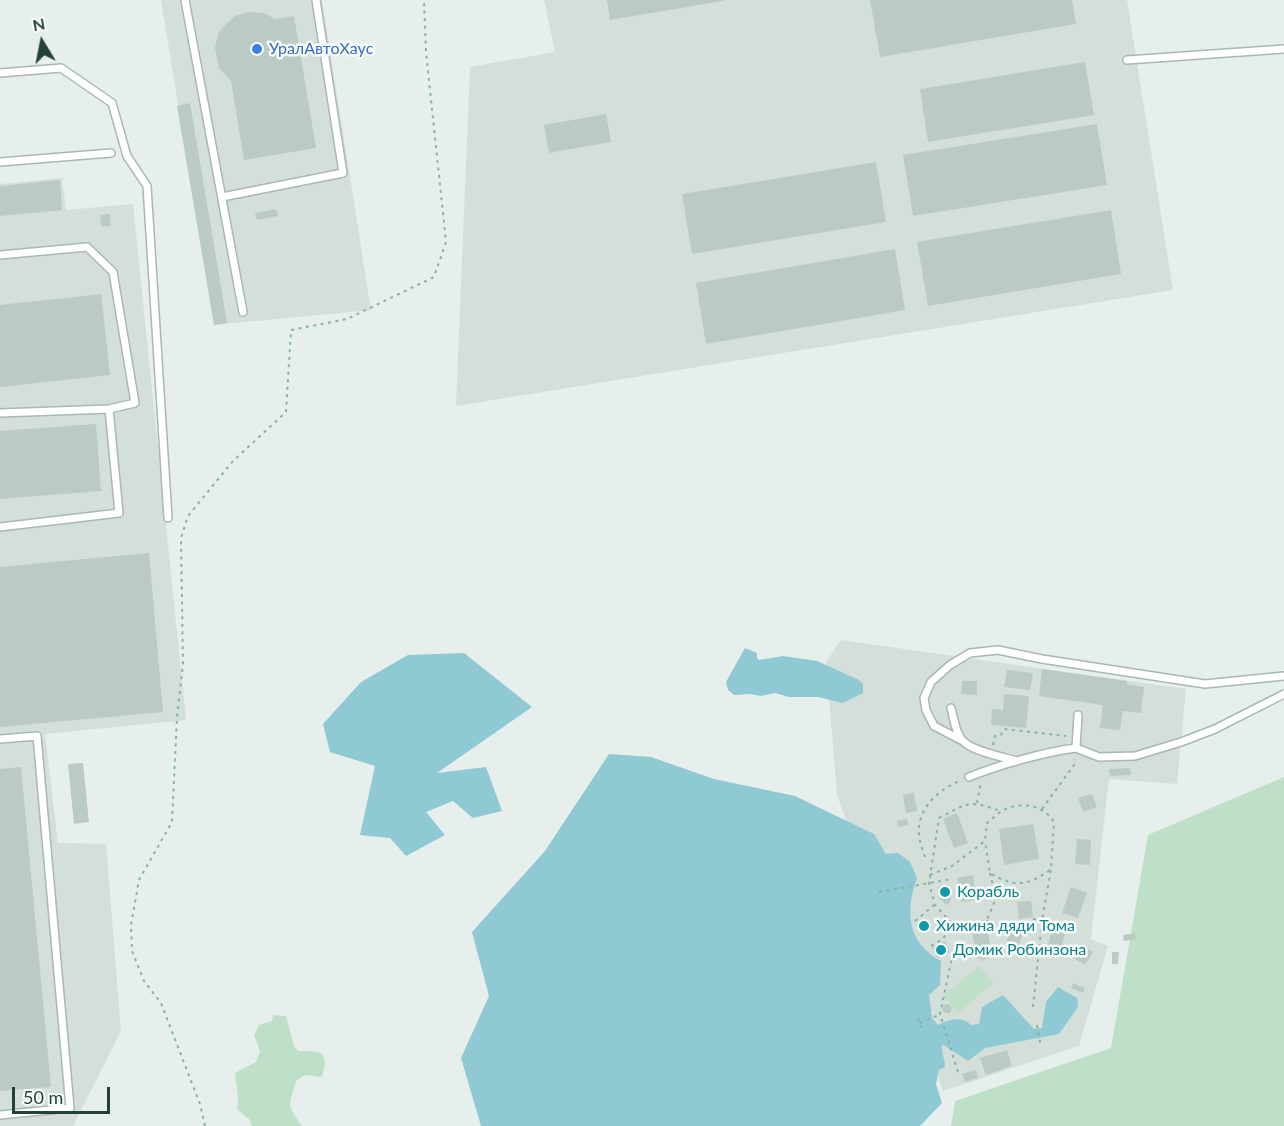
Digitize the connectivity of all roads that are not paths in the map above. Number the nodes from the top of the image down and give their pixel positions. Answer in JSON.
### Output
{"nodes":[{"id":1,"x":185,"y":0,"type":"edge"},
{"id":2,"x":316,"y":0,"type":"edge"},
{"id":3,"x":1284,"y":49,"type":"edge"},
{"id":4,"x":1127,"y":60,"type":"dead end"},
{"id":5,"x":0,"y":73,"type":"edge"},
{"id":6,"x":111,"y":153,"type":"dead end"},
{"id":7,"x":0,"y":162,"type":"edge"},
{"id":8,"x":222,"y":197,"type":"junction"},
{"id":9,"x":0,"y":255,"type":"edge"},
{"id":10,"x":243,"y":312,"type":"dead end"},
{"id":11,"x":109,"y":409,"type":"junction"},
{"id":12,"x":0,"y":413,"type":"edge"},
{"id":13,"x":168,"y":518,"type":"dead end"},
{"id":14,"x":0,"y":528,"type":"edge"},
{"id":15,"x":1284,"y":675,"type":"edge"},
{"id":16,"x":1284,"y":694,"type":"edge"},
{"id":17,"x":951,"y":708,"type":"dead end"},
{"id":18,"x":1078,"y":715,"type":"dead end"},
{"id":19,"x":0,"y":739,"type":"edge"},
{"id":20,"x":963,"y":741,"type":"junction"},
{"id":21,"x":1076,"y":748,"type":"junction"},
{"id":22,"x":1019,"y":762,"type":"junction"},
{"id":23,"x":969,"y":777,"type":"road end"},
{"id":24,"x":0,"y":1115,"type":"edge"}],
"edges":[{"from":1,"to":8,"type":"lane"},
{"from":2,"to":8,"type":"lane"},
{"from":3,"to":4,"type":"lane"},
{"from":5,"to":13,"type":"lane"},
{"from":6,"to":7,"type":"lane"},
{"from":8,"to":10,"type":"lane"},
{"from":9,"to":11,"type":"lane"},
{"from":11,"to":12,"type":"lane"},
{"from":11,"to":14,"type":"lane"},
{"from":15,"to":20,"type":"lane"},
{"from":16,"to":21,"type":"lane"},
{"from":17,"to":20,"type":"lane"},
{"from":18,"to":21,"type":"lane"},
{"from":19,"to":24,"type":"lane"},
{"from":20,"to":22,"type":"lane"},
{"from":21,"to":22,"type":"lane"},
{"from":22,"to":23,"type":"lane"}]}
